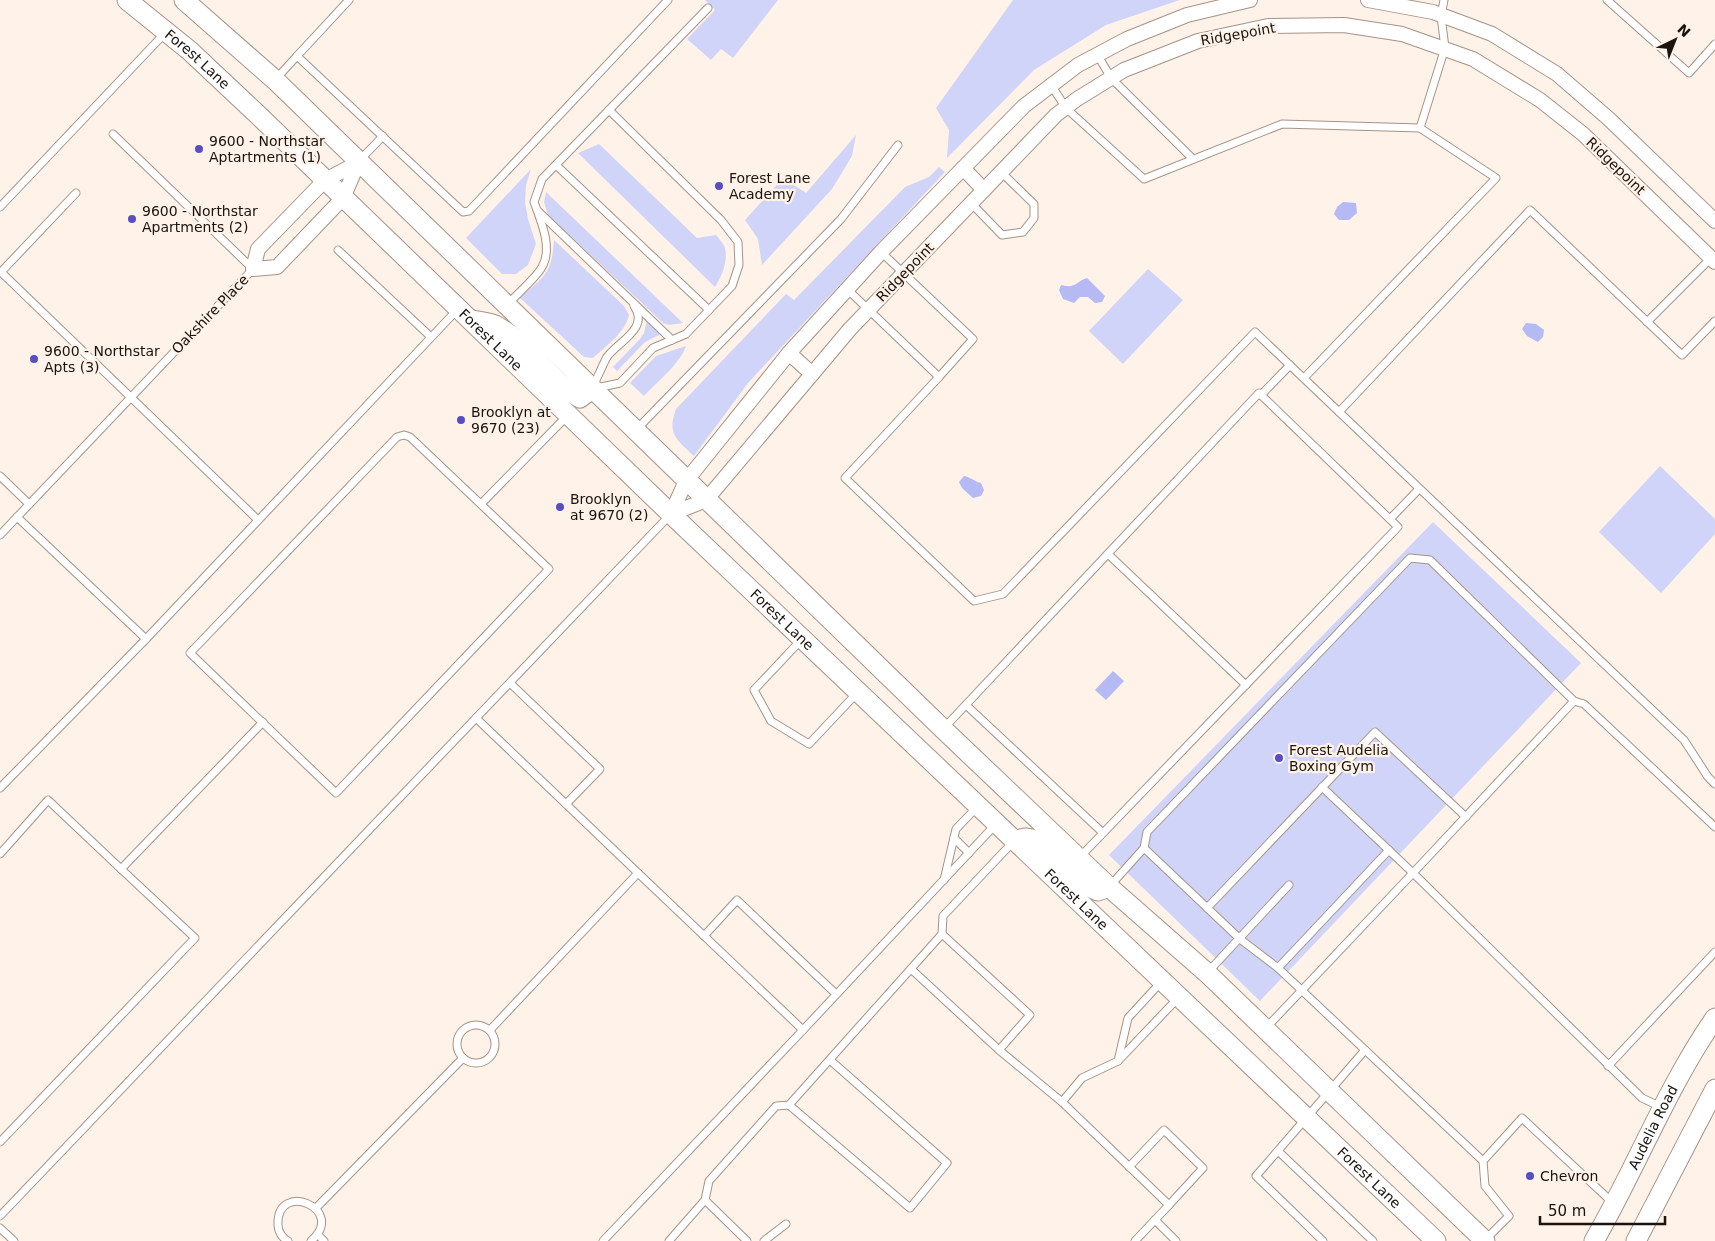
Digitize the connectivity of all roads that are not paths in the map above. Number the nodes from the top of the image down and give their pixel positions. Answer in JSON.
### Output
{"nodes":[{"id":1,"x":128,"y":0,"type":"edge"},
{"id":2,"x":184,"y":0,"type":"edge"},
{"id":3,"x":349,"y":0,"type":"edge"},
{"id":4,"x":668,"y":0,"type":"edge"},
{"id":5,"x":1250,"y":0,"type":"edge"},
{"id":6,"x":1368,"y":0,"type":"edge"},
{"id":7,"x":1444,"y":0,"type":"edge"},
{"id":8,"x":1607,"y":0,"type":"edge"},
{"id":9,"x":708,"y":8,"type":"dead end"},
{"id":10,"x":1441,"y":16,"type":"junction"},
{"id":11,"x":166,"y":32,"type":"junction"},
{"id":12,"x":1715,"y":44,"type":"edge"},
{"id":13,"x":1446,"y":48,"type":"junction"},
{"id":14,"x":1097,"y":54,"type":"junction"},
{"id":15,"x":297,"y":56,"type":"junction"},
{"id":16,"x":1111,"y":78,"type":"junction"},
{"id":17,"x":275,"y":80,"type":"junction"},
{"id":18,"x":1051,"y":85,"type":"junction"},
{"id":19,"x":1066,"y":108,"type":"junction"},
{"id":20,"x":609,"y":110,"type":"junction"},
{"id":21,"x":1420,"y":128,"type":"junction"},
{"id":22,"x":113,"y":134,"type":"dead end"},
{"id":23,"x":383,"y":136,"type":"junction"},
{"id":24,"x":898,"y":144,"type":"dead end"},
{"id":25,"x":1193,"y":159,"type":"junction"},
{"id":26,"x":358,"y":162,"type":"junction"},
{"id":27,"x":556,"y":165,"type":"junction"},
{"id":28,"x":963,"y":168,"type":"junction"},
{"id":29,"x":1001,"y":172,"type":"junction"},
{"id":30,"x":325,"y":180,"type":"junction"},
{"id":31,"x":984,"y":190,"type":"junction"},
{"id":32,"x":76,"y":193,"type":"dead end"},
{"id":33,"x":344,"y":198,"type":"junction"},
{"id":34,"x":972,"y":203,"type":"junction"},
{"id":35,"x":0,"y":207,"type":"edge"},
{"id":36,"x":537,"y":211,"type":"junction"},
{"id":37,"x":1715,"y":221,"type":"edge"},
{"id":38,"x":338,"y":250,"type":"dead end"},
{"id":39,"x":881,"y":252,"type":"junction"},
{"id":40,"x":1714,"y":258,"type":"edge"},
{"id":41,"x":253,"y":269,"type":"junction"},
{"id":42,"x":904,"y":274,"type":"junction"},
{"id":43,"x":847,"y":289,"type":"junction"},
{"id":44,"x":631,"y":301,"type":"junction"},
{"id":45,"x":506,"y":306,"type":"junction"},
{"id":46,"x":708,"y":310,"type":"junction"},
{"id":47,"x":869,"y":310,"type":"junction"},
{"id":48,"x":464,"y":314,"type":"junction"},
{"id":49,"x":1715,"y":321,"type":"edge"},
{"id":50,"x":1647,"y":322,"type":"junction"},
{"id":51,"x":431,"y":337,"type":"junction"},
{"id":52,"x":672,"y":340,"type":"junction"},
{"id":53,"x":789,"y":354,"type":"junction"},
{"id":54,"x":1290,"y":365,"type":"junction"},
{"id":55,"x":812,"y":374,"type":"junction"},
{"id":56,"x":939,"y":377,"type":"junction"},
{"id":57,"x":1304,"y":378,"type":"junction"},
{"id":58,"x":592,"y":389,"type":"junction"},
{"id":59,"x":1261,"y":395,"type":"junction"},
{"id":60,"x":129,"y":397,"type":"junction"},
{"id":61,"x":1340,"y":412,"type":"junction"},
{"id":62,"x":569,"y":414,"type":"junction"},
{"id":63,"x":635,"y":431,"type":"junction"},
{"id":64,"x":0,"y":476,"type":"edge"},
{"id":65,"x":686,"y":481,"type":"junction"},
{"id":66,"x":1419,"y":489,"type":"junction"},
{"id":67,"x":706,"y":500,"type":"junction"},
{"id":68,"x":29,"y":504,"type":"junction"},
{"id":69,"x":481,"y":504,"type":"junction"},
{"id":70,"x":672,"y":514,"type":"junction"},
{"id":71,"x":17,"y":517,"type":"junction"},
{"id":72,"x":258,"y":520,"type":"junction"},
{"id":73,"x":1390,"y":520,"type":"junction"},
{"id":74,"x":0,"y":535,"type":"edge"},
{"id":75,"x":1108,"y":554,"type":"junction"},
{"id":76,"x":802,"y":638,"type":"junction"},
{"id":77,"x":146,"y":639,"type":"junction"},
{"id":78,"x":510,"y":683,"type":"junction"},
{"id":79,"x":1246,"y":685,"type":"junction"},
{"id":80,"x":858,"y":692,"type":"junction"},
{"id":81,"x":1574,"y":701,"type":"junction"},
{"id":82,"x":966,"y":705,"type":"junction"},
{"id":83,"x":476,"y":718,"type":"junction"},
{"id":84,"x":263,"y":722,"type":"junction"},
{"id":85,"x":943,"y":729,"type":"junction"},
{"id":86,"x":920,"y":751,"type":"junction"},
{"id":87,"x":1715,"y":784,"type":"edge"},
{"id":88,"x":0,"y":787,"type":"edge"},
{"id":89,"x":1322,"y":787,"type":"junction"},
{"id":90,"x":566,"y":804,"type":"junction"},
{"id":91,"x":978,"y":806,"type":"junction"},
{"id":92,"x":1466,"y":817,"type":"junction"},
{"id":93,"x":997,"y":824,"type":"junction"},
{"id":94,"x":1715,"y":827,"type":"edge"},
{"id":95,"x":1102,"y":832,"type":"junction"},
{"id":96,"x":954,"y":838,"type":"junction"},
{"id":97,"x":1014,"y":840,"type":"junction"},
{"id":98,"x":1144,"y":848,"type":"junction"},
{"id":99,"x":1389,"y":850,"type":"junction"},
{"id":100,"x":969,"y":853,"type":"junction"},
{"id":101,"x":0,"y":854,"type":"edge"},
{"id":102,"x":1078,"y":858,"type":"junction"},
{"id":103,"x":121,"y":868,"type":"junction"},
{"id":104,"x":638,"y":873,"type":"junction"},
{"id":105,"x":1413,"y":873,"type":"junction"},
{"id":106,"x":944,"y":881,"type":"junction"},
{"id":107,"x":1289,"y":885,"type":"dead end"},
{"id":108,"x":1109,"y":887,"type":"junction"},
{"id":109,"x":1207,"y":908,"type":"junction"},
{"id":110,"x":942,"y":934,"type":"junction"},
{"id":111,"x":704,"y":936,"type":"junction"},
{"id":112,"x":1240,"y":939,"type":"junction"},
{"id":113,"x":1715,"y":952,"type":"edge"},
{"id":114,"x":1278,"y":968,"type":"junction"},
{"id":115,"x":910,"y":969,"type":"junction"},
{"id":116,"x":1207,"y":973,"type":"junction"},
{"id":117,"x":1162,"y":982,"type":"junction"},
{"id":118,"x":1302,"y":990,"type":"junction"},
{"id":119,"x":836,"y":994,"type":"junction"},
{"id":120,"x":1179,"y":997,"type":"junction"},
{"id":121,"x":1715,"y":1018,"type":"edge"},
{"id":122,"x":1265,"y":1029,"type":"junction"},
{"id":123,"x":490,"y":1030,"type":"junction"},
{"id":124,"x":803,"y":1030,"type":"junction"},
{"id":125,"x":999,"y":1050,"type":"junction"},
{"id":126,"x":1365,"y":1050,"type":"junction"},
{"id":127,"x":463,"y":1058,"type":"junction"},
{"id":128,"x":830,"y":1060,"type":"junction"},
{"id":129,"x":1118,"y":1061,"type":"junction"},
{"id":130,"x":1608,"y":1066,"type":"junction"},
{"id":131,"x":1715,"y":1089,"type":"edge"},
{"id":132,"x":1329,"y":1090,"type":"junction"},
{"id":133,"x":1062,"y":1102,"type":"junction"},
{"id":134,"x":789,"y":1105,"type":"junction"},
{"id":135,"x":1664,"y":1108,"type":"junction"},
{"id":136,"x":1307,"y":1118,"type":"junction"},
{"id":137,"x":0,"y":1142,"type":"edge"},
{"id":138,"x":1278,"y":1151,"type":"junction"},
{"id":139,"x":1483,"y":1161,"type":"junction"},
{"id":140,"x":1129,"y":1166,"type":"junction"},
{"id":141,"x":705,"y":1200,"type":"junction"},
{"id":142,"x":1169,"y":1205,"type":"junction"},
{"id":143,"x":1615,"y":1205,"type":"junction"},
{"id":144,"x":316,"y":1208,"type":"junction"},
{"id":145,"x":0,"y":1216,"type":"edge"},
{"id":146,"x":1155,"y":1220,"type":"junction"},
{"id":147,"x":786,"y":1224,"type":"dead end"},
{"id":148,"x":0,"y":1228,"type":"edge"},
{"id":149,"x":318,"y":1235,"type":"junction"},
{"id":150,"x":285,"y":1240,"type":"edge"},
{"id":151,"x":14,"y":1241,"type":"edge"},
{"id":152,"x":311,"y":1241,"type":"edge"},
{"id":153,"x":324,"y":1241,"type":"edge"},
{"id":154,"x":603,"y":1241,"type":"edge"},
{"id":155,"x":669,"y":1241,"type":"edge"},
{"id":156,"x":747,"y":1241,"type":"edge"},
{"id":157,"x":764,"y":1241,"type":"edge"},
{"id":158,"x":1135,"y":1241,"type":"edge"},
{"id":159,"x":1176,"y":1241,"type":"edge"},
{"id":160,"x":1323,"y":1241,"type":"edge"},
{"id":161,"x":1374,"y":1241,"type":"edge"},
{"id":162,"x":1436,"y":1241,"type":"edge"},
{"id":163,"x":1485,"y":1241,"type":"edge"},
{"id":164,"x":1594,"y":1241,"type":"edge"},
{"id":165,"x":1636,"y":1241,"type":"edge"}],
"edges":[{"from":1,"to":11,"type":"main road","name":"Forest Lane"},
{"from":2,"to":17,"type":"main road"},
{"from":3,"to":15,"type":"lane"},
{"from":4,"to":23,"type":"lane"},
{"from":5,"to":14,"type":"street","name":"Ridgepoint"},
{"from":6,"to":10,"type":"street","name":"Ridgepoint"},
{"from":7,"to":10,"type":"lane"},
{"from":8,"to":12,"type":"lane"},
{"from":9,"to":20,"type":"lane"},
{"from":10,"to":13,"type":"lane"},
{"from":10,"to":37,"type":"street","name":"Ridgepoint"},
{"from":11,"to":30,"type":"main road","name":"Forest Lane"},
{"from":11,"to":35,"type":"lane"},
{"from":13,"to":16,"type":"street","name":"Ridgepoint"},
{"from":13,"to":21,"type":"lane"},
{"from":13,"to":40,"type":"street","name":"Ridgepoint"},
{"from":14,"to":16,"type":"lane"},
{"from":14,"to":18,"type":"street","name":"Ridgepoint"},
{"from":15,"to":17,"type":"lane"},
{"from":15,"to":23,"type":"lane"},
{"from":16,"to":19,"type":"street","name":"Ridgepoint"},
{"from":16,"to":25,"type":"lane"},
{"from":17,"to":26,"type":"main road"},
{"from":18,"to":19,"type":"lane"},
{"from":18,"to":28,"type":"street","name":"Ridgepoint"},
{"from":19,"to":25,"type":"lane"},
{"from":19,"to":29,"type":"street","name":"Ridgepoint"},
{"from":20,"to":27,"type":"lane"},
{"from":20,"to":46,"type":"lane"},
{"from":21,"to":25,"type":"lane"},
{"from":21,"to":57,"type":"lane"},
{"from":22,"to":41,"type":"lane"},
{"from":23,"to":26,"type":"lane"},
{"from":24,"to":63,"type":"lane"},
{"from":26,"to":30,"type":"street","name":"Oakshire Place"},
{"from":26,"to":33,"type":"street","name":"Oakshire Place"},
{"from":26,"to":45,"type":"main road"},
{"from":27,"to":36,"type":"lane"},
{"from":27,"to":46,"type":"lane"},
{"from":28,"to":31,"type":"street"},
{"from":28,"to":39,"type":"street","name":"Ridgepoint"},
{"from":29,"to":31,"type":"street","name":"Ridgepoint"},
{"from":29,"to":34,"type":"lane"},
{"from":30,"to":33,"type":"main road","name":"Forest Lane"},
{"from":30,"to":41,"type":"street","name":"Oakshire Place"},
{"from":31,"to":34,"type":"street","name":"Ridgepoint"},
{"from":32,"to":60,"type":"lane"},
{"from":33,"to":41,"type":"street","name":"Oakshire Place"},
{"from":33,"to":48,"type":"main road","name":"Forest Lane"},
{"from":34,"to":42,"type":"street","name":"Ridgepoint"},
{"from":36,"to":44,"type":"lane"},
{"from":36,"to":45,"type":"lane"},
{"from":38,"to":51,"type":"lane"},
{"from":39,"to":42,"type":"lane"},
{"from":39,"to":43,"type":"street","name":"Ridgepoint"},
{"from":40,"to":50,"type":"lane"},
{"from":41,"to":60,"type":"lane","name":"Oakshire Place"},
{"from":42,"to":47,"type":"street","name":"Ridgepoint"},
{"from":42,"to":56,"type":"lane"},
{"from":43,"to":47,"type":"lane"},
{"from":43,"to":53,"type":"street","name":"Ridgepoint"},
{"from":44,"to":52,"type":"lane"},
{"from":44,"to":58,"type":"lane"},
{"from":45,"to":58,"type":"main road"},
{"from":46,"to":52,"type":"lane"},
{"from":47,"to":55,"type":"street","name":"Ridgepoint"},
{"from":47,"to":56,"type":"lane"},
{"from":48,"to":51,"type":"lane"},
{"from":48,"to":58,"type":"main road"},
{"from":48,"to":62,"type":"main road","name":"Forest Lane"},
{"from":49,"to":50,"type":"lane"},
{"from":50,"to":61,"type":"lane"},
{"from":51,"to":72,"type":"lane"},
{"from":52,"to":58,"type":"lane"},
{"from":53,"to":55,"type":"street"},
{"from":53,"to":65,"type":"street","name":"Ridgepoint"},
{"from":54,"to":56,"type":"lane"},
{"from":54,"to":57,"type":"lane"},
{"from":54,"to":59,"type":"lane"},
{"from":55,"to":67,"type":"street","name":"Ridgepoint"},
{"from":57,"to":61,"type":"lane"},
{"from":58,"to":63,"type":"main road"},
{"from":59,"to":73,"type":"lane"},
{"from":59,"to":75,"type":"lane"},
{"from":60,"to":68,"type":"lane","name":"Oakshire Place"},
{"from":60,"to":72,"type":"lane"},
{"from":61,"to":66,"type":"lane"},
{"from":62,"to":69,"type":"lane"},
{"from":62,"to":70,"type":"main road","name":"Forest Lane"},
{"from":63,"to":65,"type":"main road"},
{"from":64,"to":68,"type":"lane"},
{"from":65,"to":67,"type":"main road"},
{"from":65,"to":70,"type":"street","name":"Ridgepoint"},
{"from":66,"to":73,"type":"lane"},
{"from":66,"to":87,"type":"lane"},
{"from":67,"to":70,"type":"street","name":"Ridgepoint"},
{"from":67,"to":85,"type":"main road"},
{"from":68,"to":71,"type":"lane","name":"Oakshire Place"},
{"from":69,"to":84,"type":"lane"},
{"from":69,"to":84,"type":"lane"},
{"from":70,"to":76,"type":"main road","name":"Forest Lane"},
{"from":70,"to":78,"type":"lane"},
{"from":71,"to":74,"type":"lane","name":"Oakshire Place"},
{"from":71,"to":77,"type":"lane"},
{"from":72,"to":77,"type":"lane"},
{"from":73,"to":79,"type":"lane"},
{"from":75,"to":79,"type":"lane"},
{"from":75,"to":82,"type":"lane"},
{"from":76,"to":80,"type":"main road","name":"Forest Lane"},
{"from":76,"to":80,"type":"lane"},
{"from":77,"to":88,"type":"lane"},
{"from":78,"to":83,"type":"lane"},
{"from":78,"to":90,"type":"lane"},
{"from":79,"to":95,"type":"lane"},
{"from":80,"to":86,"type":"main road","name":"Forest Lane"},
{"from":81,"to":92,"type":"lane"},
{"from":81,"to":94,"type":"lane"},
{"from":81,"to":98,"type":"lane"},
{"from":82,"to":85,"type":"lane"},
{"from":82,"to":95,"type":"lane"},
{"from":83,"to":90,"type":"lane"},
{"from":83,"to":145,"type":"lane"},
{"from":84,"to":103,"type":"lane"},
{"from":85,"to":86,"type":"main road"},
{"from":85,"to":102,"type":"main road"},
{"from":86,"to":91,"type":"main road","name":"Forest Lane"},
{"from":89,"to":92,"type":"lane"},
{"from":89,"to":99,"type":"lane"},
{"from":89,"to":109,"type":"lane"},
{"from":90,"to":104,"type":"lane"},
{"from":91,"to":93,"type":"main road","name":"Forest Lane"},
{"from":91,"to":96,"type":"lane"},
{"from":92,"to":105,"type":"lane"},
{"from":93,"to":97,"type":"main road","name":"Forest Lane"},
{"from":93,"to":100,"type":"lane"},
{"from":95,"to":102,"type":"lane"},
{"from":96,"to":100,"type":"lane"},
{"from":96,"to":106,"type":"lane"},
{"from":97,"to":108,"type":"main road"},
{"from":97,"to":110,"type":"lane"},
{"from":97,"to":117,"type":"main road","name":"Forest Lane"},
{"from":98,"to":108,"type":"lane"},
{"from":98,"to":109,"type":"lane"},
{"from":99,"to":105,"type":"lane"},
{"from":99,"to":114,"type":"lane"},
{"from":100,"to":106,"type":"lane"},
{"from":101,"to":103,"type":"lane"},
{"from":102,"to":108,"type":"main road"},
{"from":103,"to":137,"type":"lane"},
{"from":104,"to":111,"type":"lane"},
{"from":104,"to":123,"type":"lane"},
{"from":105,"to":118,"type":"lane"},
{"from":105,"to":130,"type":"lane"},
{"from":106,"to":119,"type":"lane"},
{"from":107,"to":112,"type":"lane"},
{"from":108,"to":116,"type":"main road"},
{"from":109,"to":112,"type":"lane"},
{"from":110,"to":115,"type":"lane"},
{"from":110,"to":125,"type":"lane"},
{"from":111,"to":119,"type":"lane"},
{"from":111,"to":124,"type":"lane"},
{"from":112,"to":114,"type":"lane"},
{"from":112,"to":116,"type":"lane"},
{"from":113,"to":130,"type":"lane"},
{"from":114,"to":118,"type":"lane"},
{"from":115,"to":125,"type":"lane"},
{"from":115,"to":128,"type":"lane"},
{"from":116,"to":122,"type":"main road"},
{"from":117,"to":120,"type":"main road","name":"Forest Lane"},
{"from":117,"to":129,"type":"lane"},
{"from":118,"to":122,"type":"lane"},
{"from":118,"to":126,"type":"lane"},
{"from":119,"to":124,"type":"lane"},
{"from":120,"to":129,"type":"lane"},
{"from":120,"to":136,"type":"main road","name":"Forest Lane"},
{"from":121,"to":135,"type":"main road","name":"Audelia Road"},
{"from":122,"to":132,"type":"main road"},
{"from":123,"to":127,"type":"lane"},
{"from":123,"to":127,"type":"lane"},
{"from":124,"to":154,"type":"lane"},
{"from":125,"to":133,"type":"lane"},
{"from":126,"to":132,"type":"lane"},
{"from":126,"to":139,"type":"lane"},
{"from":127,"to":144,"type":"lane"},
{"from":128,"to":134,"type":"lane"},
{"from":128,"to":134,"type":"lane"},
{"from":129,"to":133,"type":"lane"},
{"from":130,"to":135,"type":"lane"},
{"from":131,"to":165,"type":"main road"},
{"from":132,"to":136,"type":"lane"},
{"from":132,"to":163,"type":"main road"},
{"from":133,"to":140,"type":"lane"},
{"from":134,"to":141,"type":"lane"},
{"from":135,"to":143,"type":"main road","name":"Audelia Road"},
{"from":136,"to":138,"type":"lane"},
{"from":136,"to":162,"type":"main road","name":"Forest Lane"},
{"from":138,"to":160,"type":"lane"},
{"from":138,"to":161,"type":"lane"},
{"from":139,"to":143,"type":"lane"},
{"from":139,"to":163,"type":"lane"},
{"from":140,"to":142,"type":"lane"},
{"from":140,"to":142,"type":"lane"},
{"from":141,"to":155,"type":"lane"},
{"from":141,"to":156,"type":"lane"},
{"from":142,"to":146,"type":"lane"},
{"from":143,"to":164,"type":"main road","name":"Audelia Road"},
{"from":144,"to":149,"type":"lane"},
{"from":144,"to":150,"type":"lane"},
{"from":146,"to":158,"type":"lane"},
{"from":146,"to":159,"type":"lane"},
{"from":147,"to":157,"type":"lane"},
{"from":148,"to":151,"type":"lane"},
{"from":149,"to":152,"type":"lane"},
{"from":149,"to":153,"type":"lane"}]}
